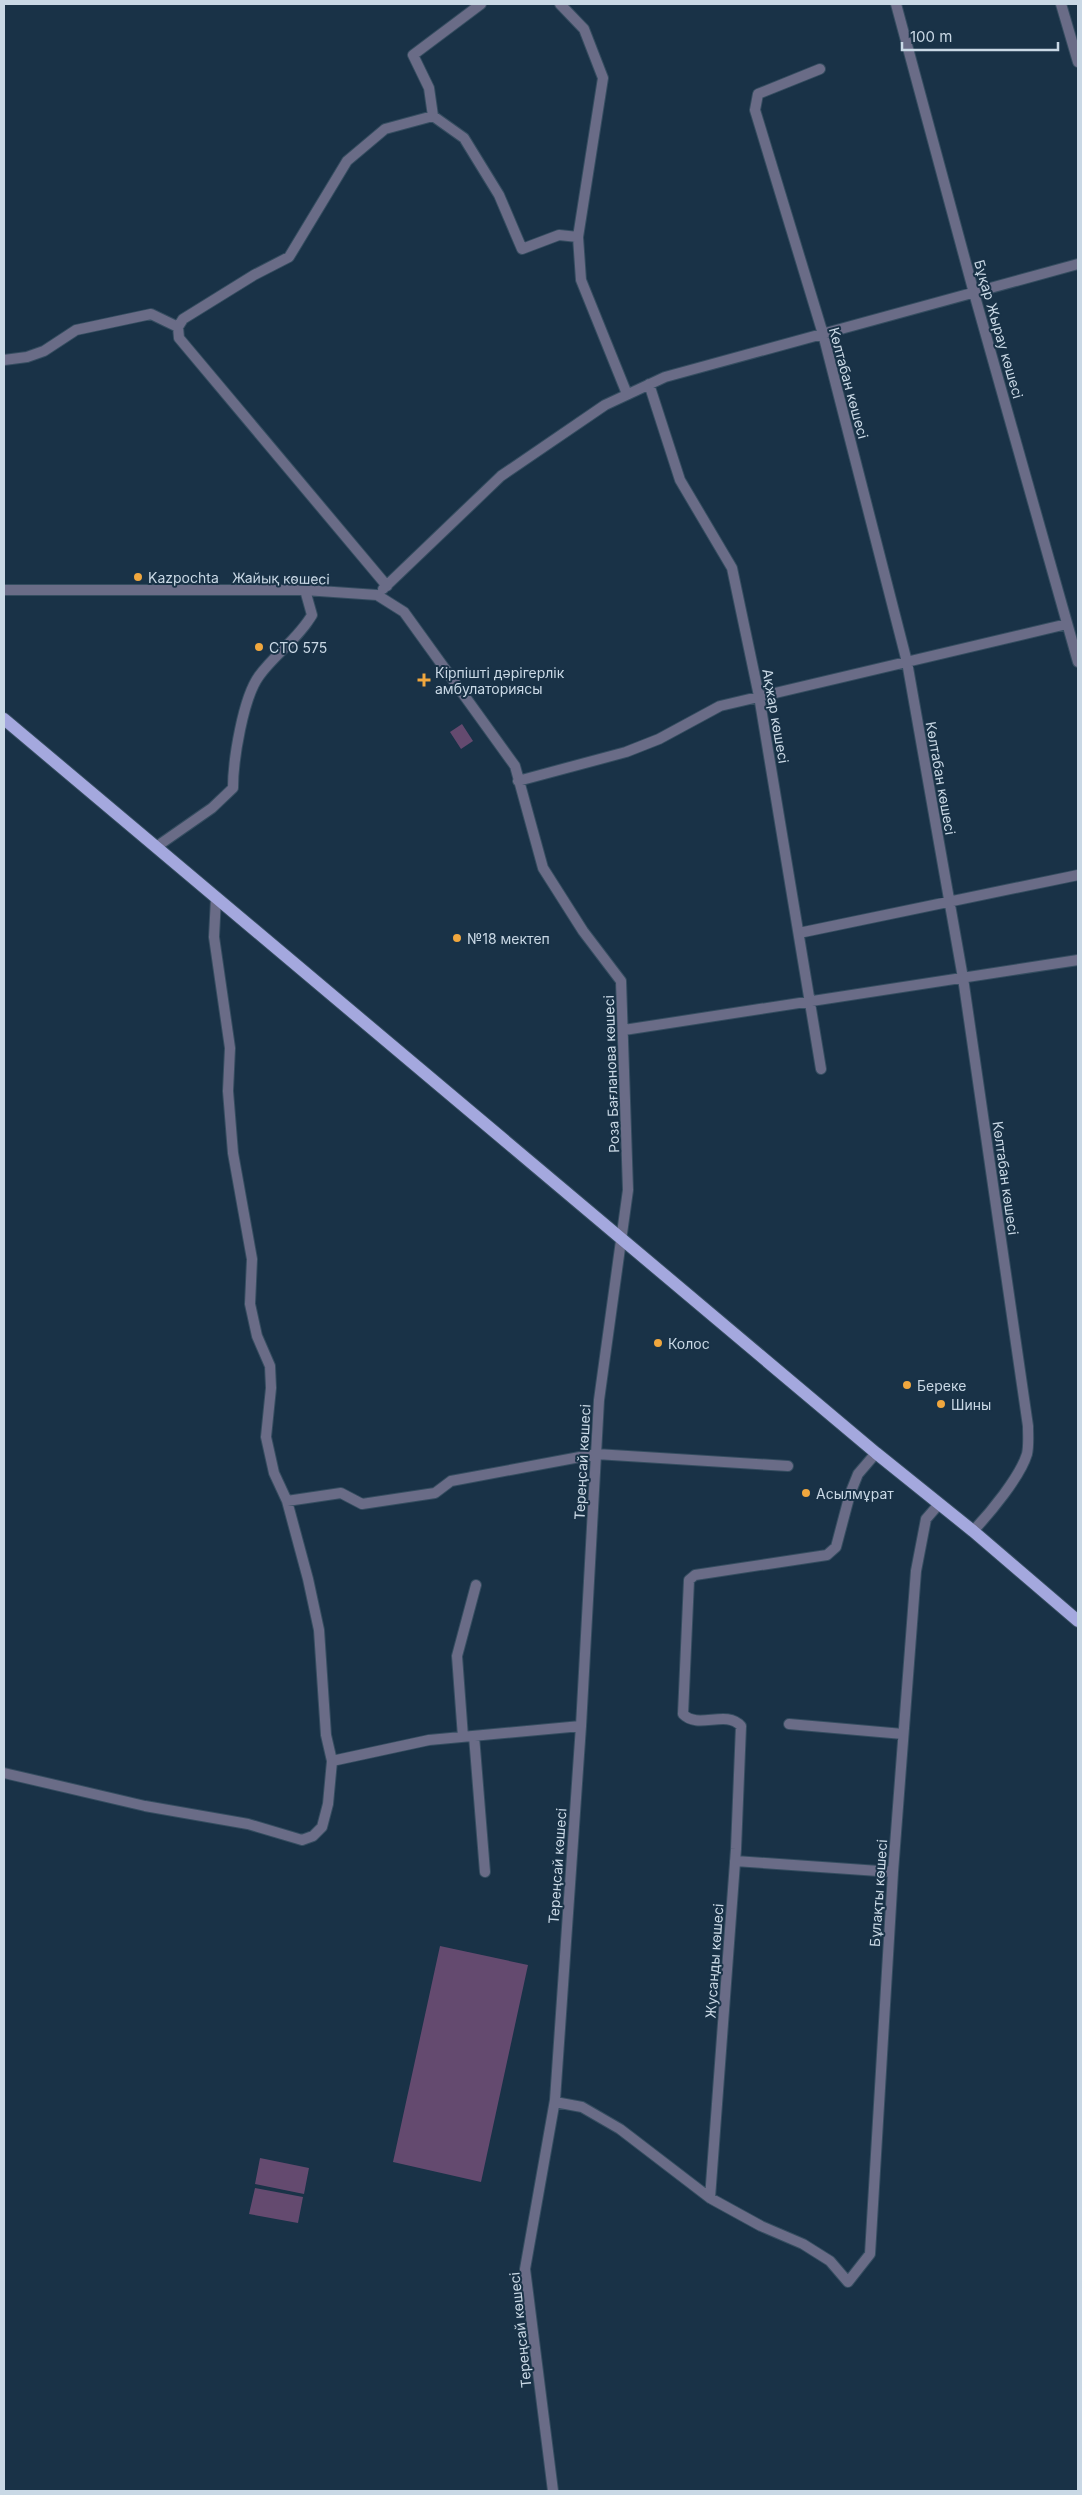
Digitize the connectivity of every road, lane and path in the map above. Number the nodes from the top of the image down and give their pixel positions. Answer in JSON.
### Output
{"nodes":[{"id":1,"x":481,"y":4,"type":"edge"},
{"id":2,"x":560,"y":4,"type":"edge"},
{"id":3,"x":896,"y":4,"type":"edge"},
{"id":4,"x":1061,"y":4,"type":"edge"},
{"id":5,"x":1078,"y":62,"type":"edge"},
{"id":6,"x":820,"y":69,"type":"dead end"},
{"id":7,"x":433,"y":116,"type":"junction"},
{"id":8,"x":578,"y":237,"type":"junction"},
{"id":9,"x":1078,"y":264,"type":"edge"},
{"id":10,"x":974,"y":293,"type":"junction"},
{"id":11,"x":178,"y":327,"type":"junction"},
{"id":12,"x":822,"y":334,"type":"junction"},
{"id":13,"x":4,"y":360,"type":"edge"},
{"id":14,"x":649,"y":384,"type":"junction"},
{"id":15,"x":627,"y":394,"type":"junction"},
{"id":16,"x":387,"y":586,"type":"junction"},
{"id":17,"x":4,"y":590,"type":"edge"},
{"id":18,"x":305,"y":590,"type":"junction"},
{"id":19,"x":377,"y":595,"type":"junction"},
{"id":20,"x":1067,"y":624,"type":"junction"},
{"id":21,"x":1076,"y":645,"type":"edge"},
{"id":22,"x":906,"y":662,"type":"junction"},
{"id":23,"x":1078,"y":662,"type":"edge"},
{"id":24,"x":759,"y":696,"type":"junction"},
{"id":25,"x":4,"y":719,"type":"edge"},
{"id":26,"x":518,"y":781,"type":"junction"},
{"id":27,"x":156,"y":847,"type":"junction"},
{"id":28,"x":1078,"y":875,"type":"edge"},
{"id":29,"x":216,"y":898,"type":"junction"},
{"id":30,"x":949,"y":901,"type":"junction"},
{"id":31,"x":799,"y":933,"type":"junction"},
{"id":32,"x":1078,"y":960,"type":"edge"},
{"id":33,"x":963,"y":978,"type":"junction"},
{"id":34,"x":811,"y":1002,"type":"junction"},
{"id":35,"x":624,"y":1030,"type":"junction"},
{"id":36,"x":821,"y":1069,"type":"dead end"},
{"id":37,"x":622,"y":1240,"type":"junction"},
{"id":38,"x":876,"y":1453,"type":"junction"},
{"id":39,"x":596,"y":1454,"type":"junction"},
{"id":40,"x":788,"y":1466,"type":"dead end"},
{"id":41,"x":287,"y":1501,"type":"junction"},
{"id":42,"x":939,"y":1504,"type":"junction"},
{"id":43,"x":973,"y":1532,"type":"junction"},
{"id":44,"x":476,"y":1585,"type":"dead end"},
{"id":45,"x":1078,"y":1621,"type":"edge"},
{"id":46,"x":789,"y":1724,"type":"dead end"},
{"id":47,"x":581,"y":1726,"type":"junction"},
{"id":48,"x":903,"y":1734,"type":"junction"},
{"id":49,"x":464,"y":1736,"type":"junction"},
{"id":50,"x":474,"y":1736,"type":"junction"},
{"id":51,"x":332,"y":1760,"type":"junction"},
{"id":52,"x":4,"y":1773,"type":"edge"},
{"id":53,"x":735,"y":1861,"type":"junction"},
{"id":54,"x":485,"y":1872,"type":"dead end"},
{"id":55,"x":893,"y":1872,"type":"junction"},
{"id":56,"x":555,"y":2102,"type":"junction"},
{"id":57,"x":710,"y":2198,"type":"junction"},
{"id":58,"x":553,"y":2491,"type":"edge"}],
"edges":[{"from":1,"to":7,"type":"street"},
{"from":2,"to":8,"type":"street"},
{"from":3,"to":10,"type":"street","name":"Бұқар Жырау көшесі"},
{"from":4,"to":5,"type":"street"},
{"from":6,"to":12,"type":"street","name":"Көлтабан көшесі"},
{"from":7,"to":8,"type":"street"},
{"from":7,"to":11,"type":"street"},
{"from":8,"to":15,"type":"street"},
{"from":9,"to":10,"type":"street"},
{"from":10,"to":12,"type":"street"},
{"from":10,"to":20,"type":"street","name":"Бұқар Жырау көшесі"},
{"from":11,"to":13,"type":"street"},
{"from":11,"to":16,"type":"street"},
{"from":12,"to":14,"type":"street"},
{"from":12,"to":22,"type":"street","name":"Көлтабан көшесі"},
{"from":14,"to":15,"type":"street"},
{"from":14,"to":24,"type":"street","name":"Ақжар көшесі"},
{"from":15,"to":16,"type":"street"},
{"from":16,"to":19,"type":"street"},
{"from":17,"to":18,"type":"street","name":"Жайық көшесі"},
{"from":18,"to":19,"type":"street","name":"Жайық көшесі"},
{"from":18,"to":27,"type":"street"},
{"from":19,"to":26,"type":"street","name":"Роза Бағланова көшесі"},
{"from":20,"to":21,"type":"street","name":"Бұқар Жырау көшесі"},
{"from":20,"to":22,"type":"street"},
{"from":21,"to":23,"type":"street","name":"Бұқар Жырау көшесі"},
{"from":22,"to":24,"type":"street"},
{"from":22,"to":30,"type":"street","name":"Көлтабан көшесі"},
{"from":24,"to":26,"type":"street"},
{"from":24,"to":31,"type":"street","name":"Ақжар көшесі"},
{"from":25,"to":27,"type":"main road"},
{"from":26,"to":35,"type":"street","name":"Роза Бағланова көшесі"},
{"from":27,"to":29,"type":"main road"},
{"from":28,"to":30,"type":"street"},
{"from":29,"to":37,"type":"main road"},
{"from":29,"to":41,"type":"street"},
{"from":30,"to":31,"type":"street"},
{"from":30,"to":33,"type":"street","name":"Көлтабан көшесі"},
{"from":31,"to":34,"type":"street","name":"Ақжар көшесі"},
{"from":32,"to":33,"type":"street"},
{"from":33,"to":34,"type":"street"},
{"from":33,"to":43,"type":"street","name":"Көлтабан көшесі"},
{"from":34,"to":35,"type":"street"},
{"from":34,"to":36,"type":"street","name":"Ақжар көшесі"},
{"from":35,"to":37,"type":"street","name":"Роза Бағланова көшесі"},
{"from":37,"to":38,"type":"main road"},
{"from":37,"to":39,"type":"street","name":"Тереңсай көшесі"},
{"from":38,"to":42,"type":"main road"},
{"from":38,"to":53,"type":"street","name":"Жусанды көшесі"},
{"from":39,"to":40,"type":"street"},
{"from":39,"to":41,"type":"street"},
{"from":39,"to":47,"type":"street","name":"Тереңсай көшесі"},
{"from":41,"to":51,"type":"street"},
{"from":42,"to":43,"type":"main road"},
{"from":42,"to":48,"type":"street","name":"Бұлақты көшесі"},
{"from":43,"to":45,"type":"main road"},
{"from":44,"to":49,"type":"street"},
{"from":46,"to":48,"type":"street"},
{"from":47,"to":50,"type":"street"},
{"from":47,"to":56,"type":"street","name":"Тереңсай көшесі"},
{"from":48,"to":55,"type":"street","name":"Бұлақты көшесі"},
{"from":49,"to":50,"type":"street"},
{"from":49,"to":51,"type":"street"},
{"from":50,"to":54,"type":"street"},
{"from":51,"to":52,"type":"street"},
{"from":53,"to":55,"type":"street"},
{"from":53,"to":57,"type":"street","name":"Жусанды көшесі"},
{"from":55,"to":57,"type":"street","name":"Бұлақты көшесі"},
{"from":56,"to":57,"type":"street"},
{"from":56,"to":58,"type":"street","name":"Тереңсай көшесі"}]}
